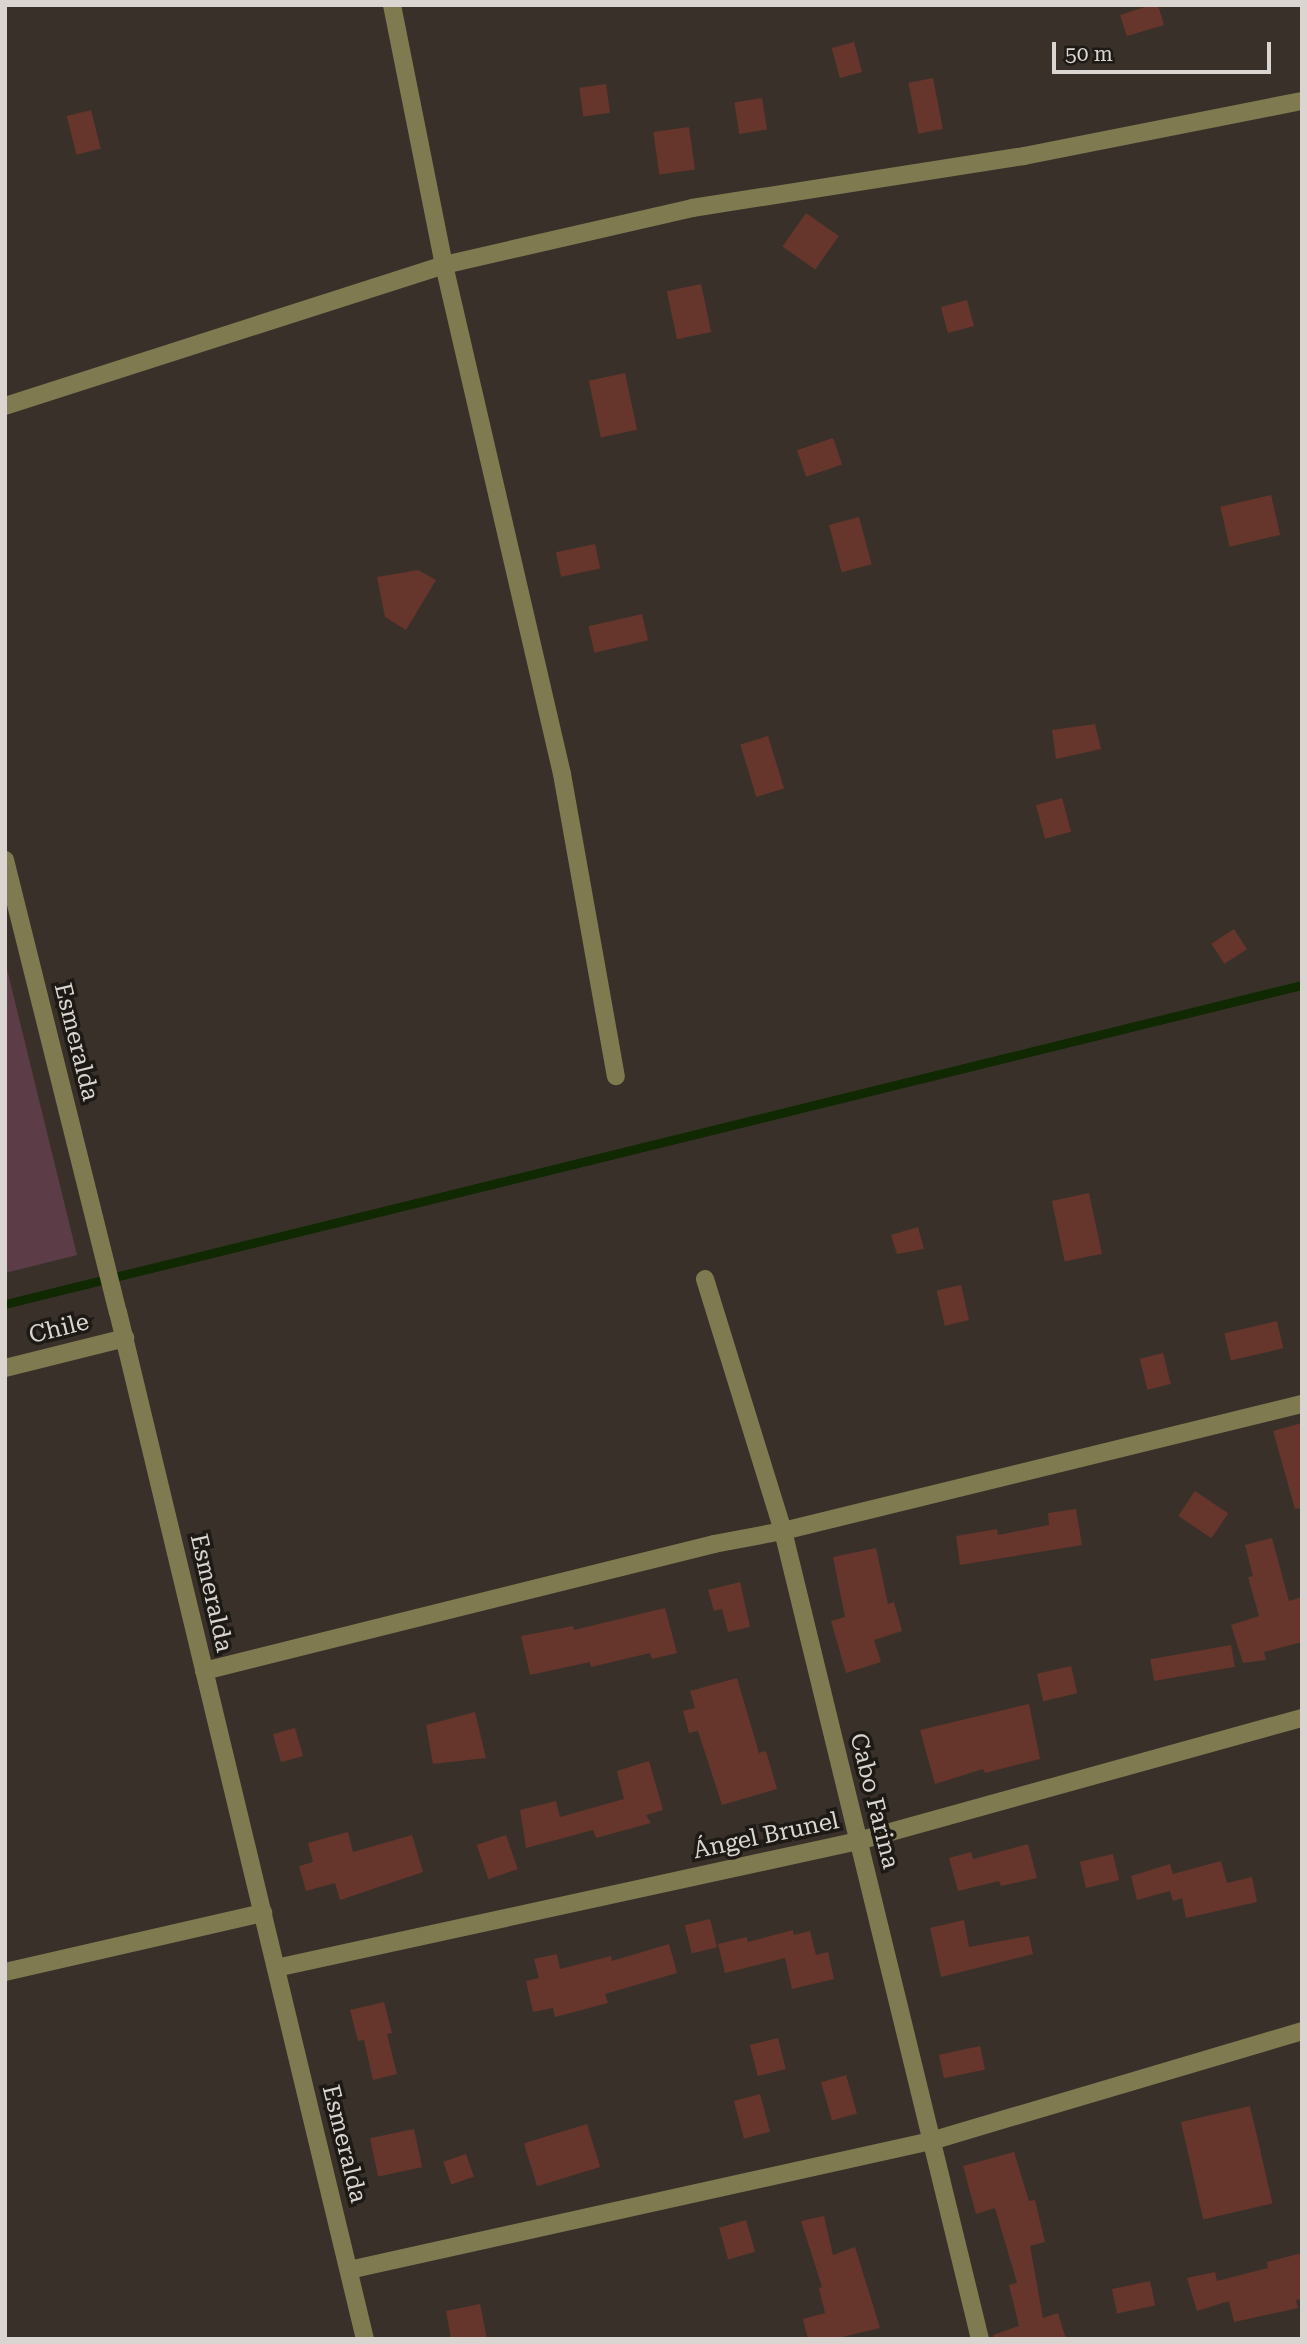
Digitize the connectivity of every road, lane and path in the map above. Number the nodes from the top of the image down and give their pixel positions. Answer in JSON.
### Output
{"nodes":[{"id":1,"x":392,"y":5,"type":"edge"},
{"id":2,"x":1302,"y":101,"type":"edge"},
{"id":3,"x":444,"y":265,"type":"junction"},
{"id":4,"x":5,"y":406,"type":"edge"},
{"id":5,"x":5,"y":860,"type":"edge"},
{"id":6,"x":11,"y":908,"type":"edge"},
{"id":7,"x":616,"y":1076,"type":"dead end"},
{"id":8,"x":705,"y":1279,"type":"dead end"},
{"id":9,"x":125,"y":1338,"type":"junction"},
{"id":10,"x":5,"y":1368,"type":"edge"},
{"id":11,"x":1302,"y":1404,"type":"edge"},
{"id":12,"x":783,"y":1531,"type":"junction"},
{"id":13,"x":204,"y":1671,"type":"junction"},
{"id":14,"x":1302,"y":1718,"type":"edge"},
{"id":15,"x":858,"y":1841,"type":"junction"},
{"id":16,"x":262,"y":1913,"type":"junction"},
{"id":17,"x":276,"y":1968,"type":"junction"},
{"id":18,"x":5,"y":1972,"type":"edge"},
{"id":19,"x":1302,"y":2031,"type":"edge"},
{"id":20,"x":931,"y":2141,"type":"junction"},
{"id":21,"x":349,"y":2270,"type":"junction"},
{"id":22,"x":365,"y":2339,"type":"edge"},
{"id":23,"x":980,"y":2339,"type":"edge"}],
"edges":[{"from":1,"to":3,"type":"street"},
{"from":2,"to":3,"type":"street"},
{"from":3,"to":4,"type":"street"},
{"from":3,"to":7,"type":"street"},
{"from":5,"to":6,"type":"street","name":"Esmeralda"},
{"from":6,"to":9,"type":"street","name":"Esmeralda"},
{"from":8,"to":12,"type":"street","name":"Cabo Farina"},
{"from":9,"to":10,"type":"street","name":"Chile"},
{"from":9,"to":13,"type":"street","name":"Esmeralda"},
{"from":11,"to":12,"type":"street"},
{"from":12,"to":13,"type":"street"},
{"from":12,"to":15,"type":"street","name":"Cabo Farina"},
{"from":13,"to":16,"type":"street","name":"Esmeralda"},
{"from":14,"to":15,"type":"street","name":"Ángel Brunel"},
{"from":15,"to":17,"type":"street","name":"Ángel Brunel"},
{"from":15,"to":20,"type":"street","name":"Cabo Farina"},
{"from":16,"to":17,"type":"street","name":"Esmeralda"},
{"from":16,"to":18,"type":"street"},
{"from":17,"to":21,"type":"street","name":"Esmeralda"},
{"from":19,"to":20,"type":"street"},
{"from":20,"to":21,"type":"street"},
{"from":20,"to":23,"type":"street","name":"Cabo Farina"},
{"from":21,"to":22,"type":"street","name":"Esmeralda"}]}
